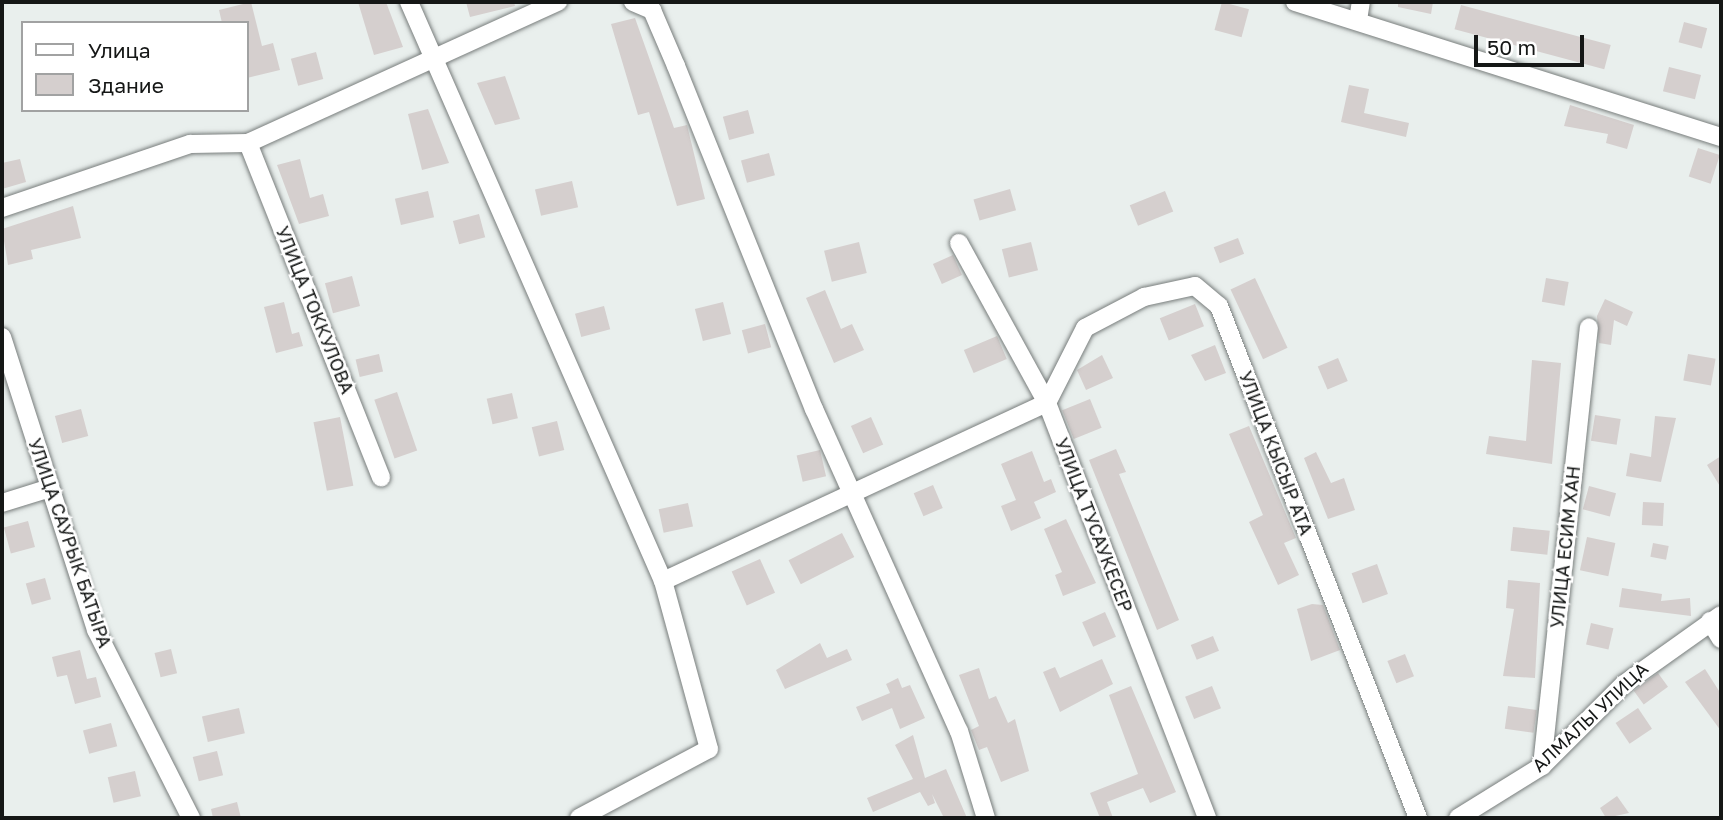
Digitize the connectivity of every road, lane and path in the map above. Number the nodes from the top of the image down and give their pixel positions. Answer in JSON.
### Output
{"nodes":[{"id":1,"x":409,"y":2,"type":"edge"},
{"id":2,"x":558,"y":2,"type":"edge"},
{"id":3,"x":633,"y":2,"type":"edge"},
{"id":4,"x":1295,"y":2,"type":"edge"},
{"id":5,"x":1362,"y":2,"type":"edge"},
{"id":6,"x":1357,"y":20,"type":"junction"},
{"id":7,"x":435,"y":57,"type":"junction"},
{"id":8,"x":1721,"y":137,"type":"edge"},
{"id":9,"x":248,"y":143,"type":"junction"},
{"id":10,"x":2,"y":208,"type":"edge"},
{"id":11,"x":959,"y":243,"type":"dead end"},
{"id":12,"x":1589,"y":328,"type":"dead end"},
{"id":13,"x":2,"y":337,"type":"edge"},
{"id":14,"x":1047,"y":403,"type":"junction"},
{"id":15,"x":381,"y":478,"type":"dead end"},
{"id":16,"x":50,"y":488,"type":"junction"},
{"id":17,"x":853,"y":494,"type":"junction"},
{"id":18,"x":2,"y":503,"type":"edge"},
{"id":19,"x":663,"y":581,"type":"junction"},
{"id":20,"x":1716,"y":618,"type":"edge"},
{"id":21,"x":1721,"y":639,"type":"edge"},
{"id":22,"x":1542,"y":766,"type":"junction"},
{"id":23,"x":191,"y":818,"type":"edge"},
{"id":24,"x":579,"y":818,"type":"edge"},
{"id":25,"x":986,"y":818,"type":"edge"},
{"id":26,"x":1207,"y":818,"type":"edge"},
{"id":27,"x":1418,"y":818,"type":"edge"},
{"id":28,"x":1458,"y":818,"type":"edge"}],
"edges":[{"from":1,"to":7,"type":"street"},
{"from":2,"to":7,"type":"street"},
{"from":3,"to":17,"type":"street"},
{"from":4,"to":6,"type":"street"},
{"from":5,"to":6,"type":"street"},
{"from":6,"to":8,"type":"street"},
{"from":7,"to":9,"type":"street"},
{"from":7,"to":19,"type":"street"},
{"from":9,"to":10,"type":"street"},
{"from":9,"to":15,"type":"street","name":"УЛИЦА ТОККУЛОВА"},
{"from":11,"to":14,"type":"street","name":"УЛИЦА ТУСАУКЕСЕР"},
{"from":12,"to":22,"type":"street","name":"УЛИЦА ЕСИМ ХАН"},
{"from":13,"to":16,"type":"street","name":"УЛИЦА САУРЫК БАТЫРА"},
{"from":14,"to":17,"type":"street"},
{"from":14,"to":26,"type":"street","name":"УЛИЦА ТУСАУКЕСЕР"},
{"from":14,"to":27,"type":"street","name":"УЛИЦА КЫСЫР АТА"},
{"from":16,"to":18,"type":"street"},
{"from":16,"to":23,"type":"street","name":"УЛИЦА САУРЫК БАТЫРА"},
{"from":17,"to":19,"type":"street"},
{"from":17,"to":25,"type":"street"},
{"from":19,"to":24,"type":"street"},
{"from":20,"to":21,"type":"street"},
{"from":20,"to":22,"type":"street","name":"АЛМАЛЫ УЛИЦА"},
{"from":22,"to":28,"type":"street","name":"АЛМАЛЫ УЛИЦА"}]}
